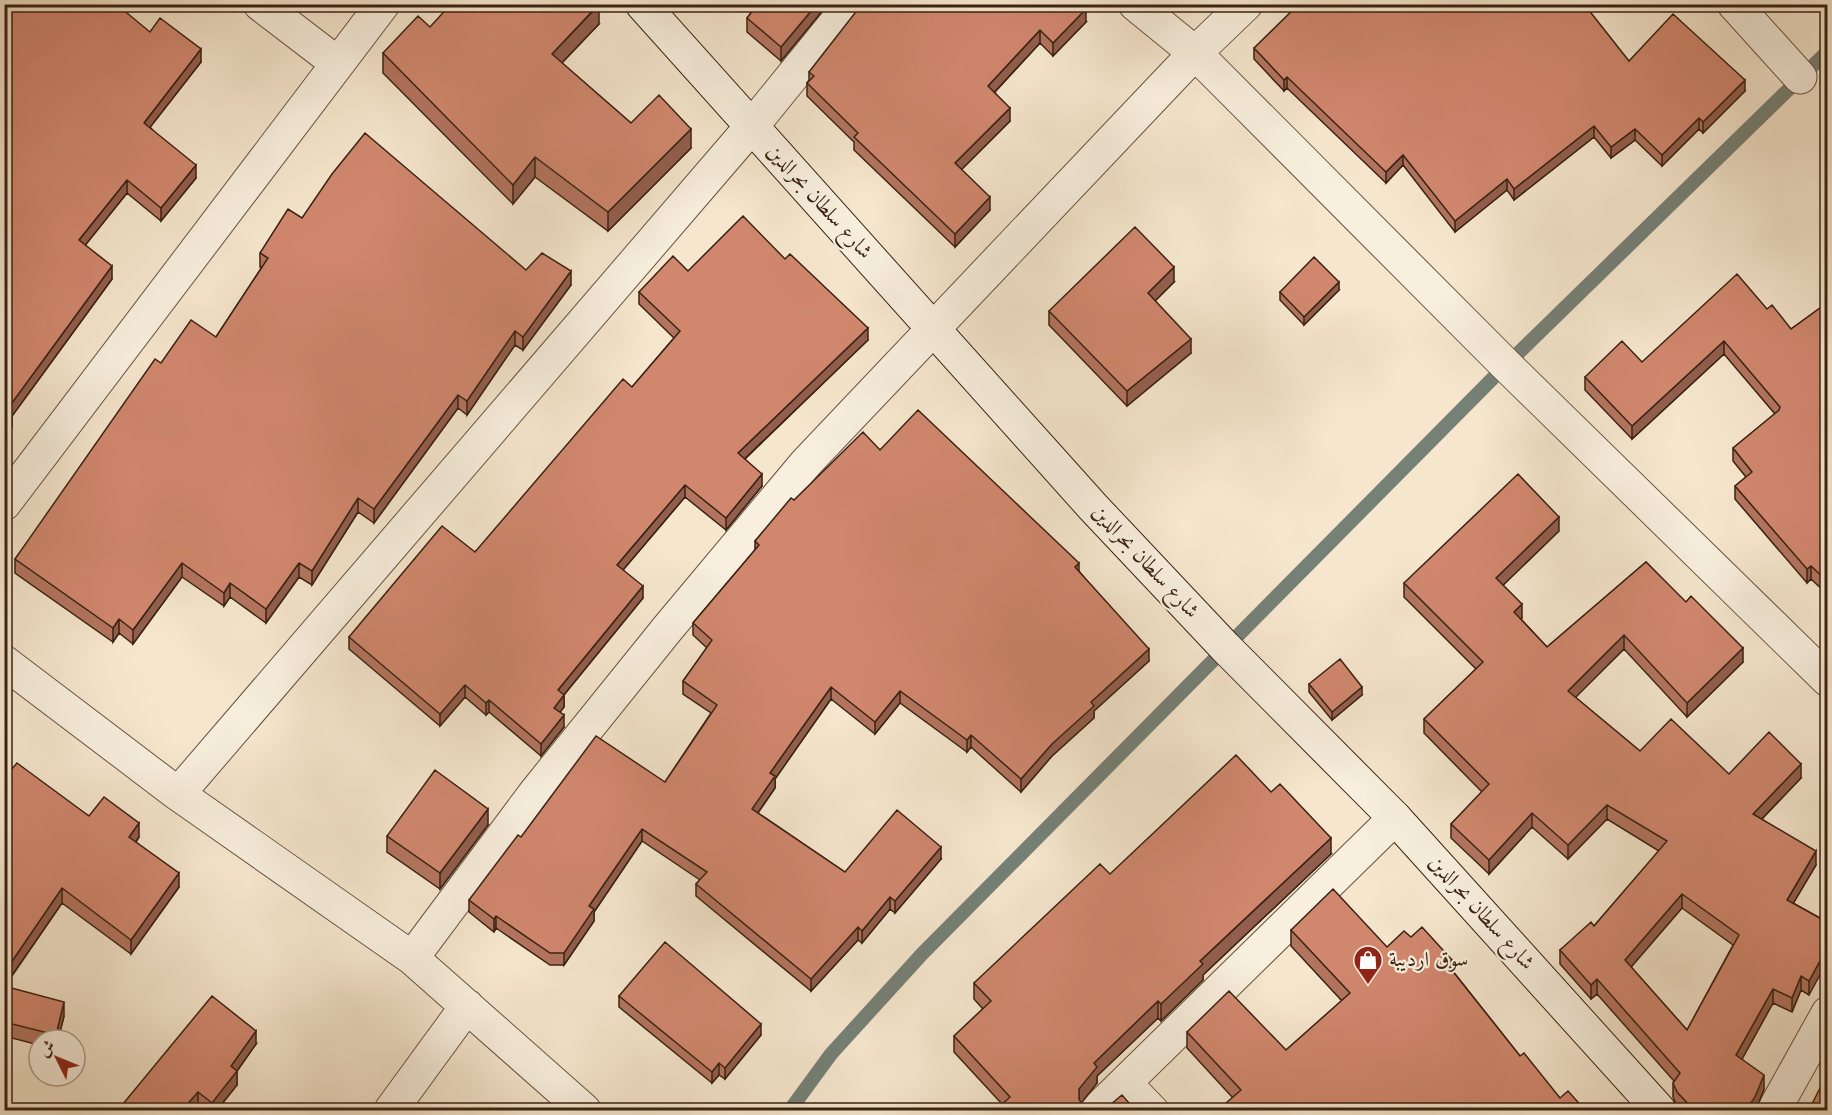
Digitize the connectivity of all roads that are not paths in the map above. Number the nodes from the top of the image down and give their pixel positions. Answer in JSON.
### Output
{"nodes":[{"id":1,"x":260,"y":4,"type":"edge"},
{"id":2,"x":383,"y":4,"type":"edge"},
{"id":3,"x":642,"y":4,"type":"edge"},
{"id":4,"x":851,"y":4,"type":"edge"},
{"id":5,"x":1135,"y":4,"type":"edge"},
{"id":6,"x":1246,"y":4,"type":"edge"},
{"id":7,"x":1734,"y":4,"type":"edge"},
{"id":8,"x":1195,"y":53,"type":"junction"},
{"id":9,"x":337,"y":63,"type":"junction"},
{"id":10,"x":1800,"y":77,"type":"dead end"},
{"id":11,"x":752,"y":126,"type":"junction"},
{"id":12,"x":933,"y":329,"type":"junction"},
{"id":13,"x":4,"y":504,"type":"edge"},
{"id":14,"x":4,"y":662,"type":"edge"},
{"id":15,"x":1827,"y":680,"type":"edge"},
{"id":16,"x":178,"y":794,"type":"junction"},
{"id":17,"x":1395,"y":818,"type":"junction"},
{"id":18,"x":412,"y":958,"type":"junction"},
{"id":19,"x":467,"y":1006,"type":"junction"},
{"id":20,"x":1827,"y":1012,"type":"edge"},
{"id":21,"x":1127,"y":1081,"type":"junction"},
{"id":22,"x":391,"y":1110,"type":"edge"},
{"id":23,"x":584,"y":1110,"type":"edge"},
{"id":24,"x":1096,"y":1110,"type":"edge"},
{"id":25,"x":1155,"y":1110,"type":"edge"},
{"id":26,"x":1659,"y":1110,"type":"edge"},
{"id":27,"x":1774,"y":1110,"type":"edge"}],
"edges":[{"from":1,"to":9,"type":"street"},
{"from":2,"to":9,"type":"street"},
{"from":3,"to":11,"type":"street","name":"شارع سلطان بحرالدين"},
{"from":4,"to":11,"type":"street"},
{"from":5,"to":8,"type":"street"},
{"from":6,"to":8,"type":"street"},
{"from":7,"to":10,"type":"street"},
{"from":8,"to":12,"type":"street"},
{"from":8,"to":15,"type":"street"},
{"from":9,"to":13,"type":"street"},
{"from":11,"to":12,"type":"street","name":"شارع سلطان بحرالدين"},
{"from":11,"to":16,"type":"street"},
{"from":12,"to":17,"type":"street","name":"شارع سلطان بحرالدين"},
{"from":12,"to":18,"type":"street"},
{"from":14,"to":16,"type":"street"},
{"from":16,"to":18,"type":"street"},
{"from":17,"to":21,"type":"street"},
{"from":17,"to":26,"type":"street","name":"شارع سلطان بحرالدين"},
{"from":18,"to":19,"type":"street"},
{"from":19,"to":22,"type":"street"},
{"from":19,"to":23,"type":"street"},
{"from":20,"to":27,"type":"street"},
{"from":21,"to":24,"type":"street"},
{"from":21,"to":25,"type":"lane"}]}
